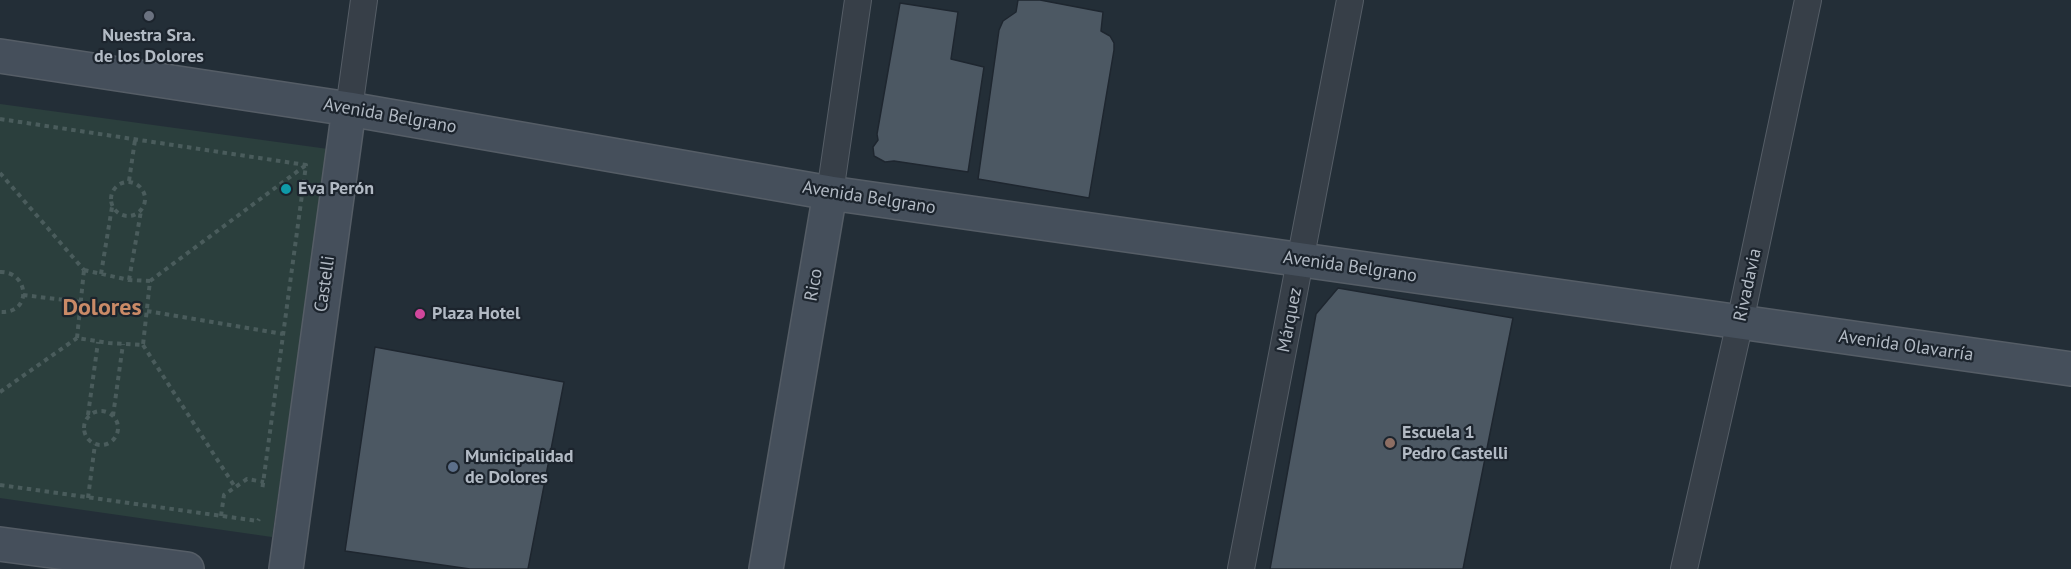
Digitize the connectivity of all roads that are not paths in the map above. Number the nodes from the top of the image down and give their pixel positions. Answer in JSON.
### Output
{"nodes":[{"id":1,"x":364,"y":0,"type":"edge"},
{"id":2,"x":858,"y":0,"type":"edge"},
{"id":3,"x":1350,"y":0,"type":"edge"},
{"id":4,"x":1808,"y":0,"type":"edge"},
{"id":5,"x":0,"y":56,"type":"edge"},
{"id":6,"x":349,"y":108,"type":"junction"},
{"id":7,"x":830,"y":193,"type":"junction"},
{"id":8,"x":1301,"y":260,"type":"junction"},
{"id":9,"x":1740,"y":322,"type":"junction"},
{"id":10,"x":2071,"y":369,"type":"edge"},
{"id":11,"x":0,"y":544,"type":"edge"},
{"id":12,"x":188,"y":569,"type":"edge"},
{"id":13,"x":286,"y":569,"type":"edge"},
{"id":14,"x":766,"y":569,"type":"edge"},
{"id":15,"x":1241,"y":569,"type":"edge"},
{"id":16,"x":1684,"y":569,"type":"edge"}],
"edges":[{"from":1,"to":6,"type":"street","name":"Castelli"},
{"from":2,"to":7,"type":"street","name":"Rico"},
{"from":3,"to":8,"type":"street","name":"Márquez"},
{"from":4,"to":9,"type":"street","name":"Rivadavia"},
{"from":5,"to":6,"type":"main road","name":"Avenida Belgrano"},
{"from":6,"to":7,"type":"main road","name":"Avenida Belgrano"},
{"from":6,"to":13,"type":"main road","name":"Castelli"},
{"from":7,"to":8,"type":"main road","name":"Avenida Belgrano"},
{"from":7,"to":14,"type":"main road","name":"Rico"},
{"from":8,"to":9,"type":"main road","name":"Avenida Belgrano"},
{"from":8,"to":15,"type":"street","name":"Márquez"},
{"from":9,"to":10,"type":"main road","name":"Avenida Olavarría"},
{"from":9,"to":16,"type":"street","name":"Rivadavia"},
{"from":11,"to":12,"type":"main road"}]}
